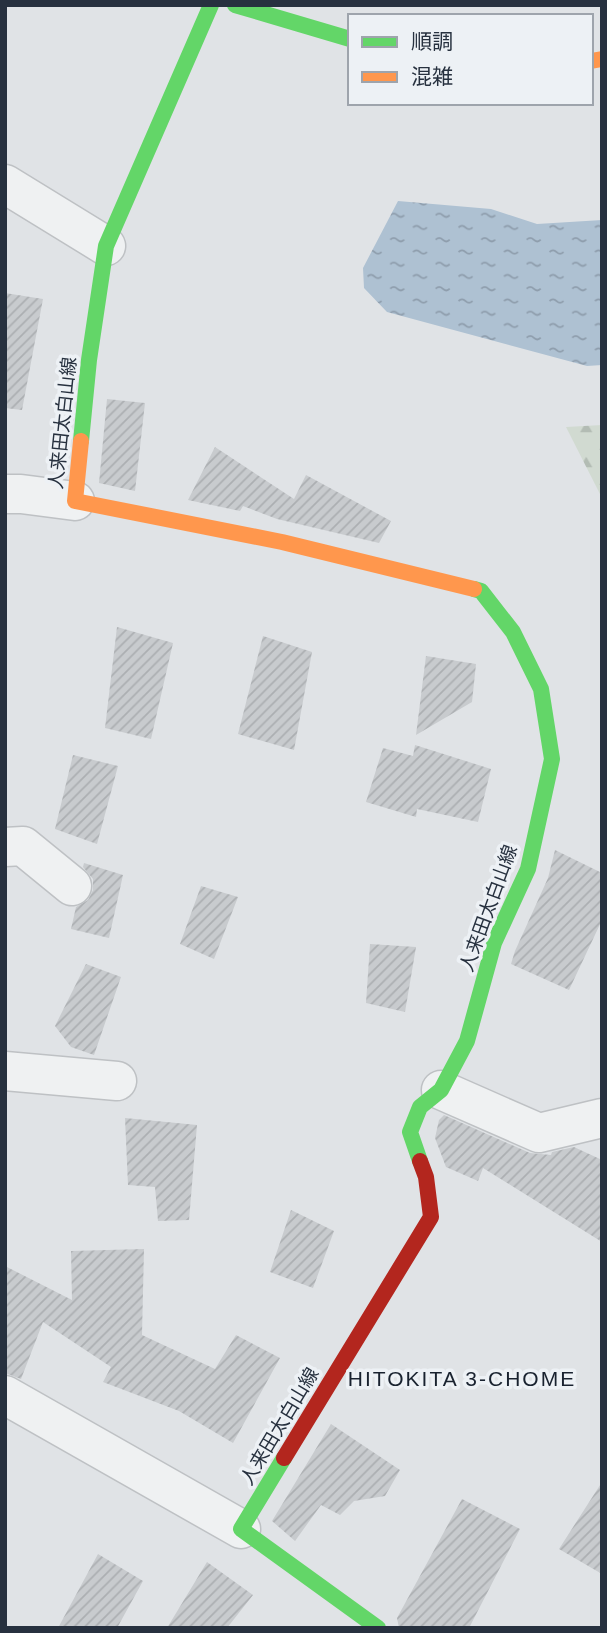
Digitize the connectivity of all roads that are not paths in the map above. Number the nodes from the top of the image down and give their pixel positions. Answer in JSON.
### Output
{"nodes":[{"id":1,"x":211,"y":5,"type":"edge"},
{"id":2,"x":235,"y":5,"type":"edge"},
{"id":3,"x":348,"y":38,"type":"edge"},
{"id":4,"x":5,"y":184,"type":"edge"},
{"id":5,"x":106,"y":246,"type":"junction"},
{"id":6,"x":5,"y":494,"type":"edge"},
{"id":7,"x":75,"y":501,"type":"junction"},
{"id":8,"x":5,"y":847,"type":"edge"},
{"id":9,"x":72,"y":886,"type":"dead end"},
{"id":10,"x":5,"y":1071,"type":"edge"},
{"id":11,"x":117,"y":1081,"type":"dead end"},
{"id":12,"x":441,"y":1090,"type":"junction"},
{"id":13,"x":602,"y":1118,"type":"edge"},
{"id":14,"x":5,"y":1395,"type":"edge"},
{"id":15,"x":241,"y":1530,"type":"junction"},
{"id":16,"x":377,"y":1628,"type":"edge"}],
"edges":[{"from":1,"to":5,"type":"street","name":"人来田太白山線"},
{"from":2,"to":3,"type":"street"},
{"from":4,"to":5,"type":"street"},
{"from":5,"to":7,"type":"street","name":"人来田太白山線"},
{"from":6,"to":7,"type":"street"},
{"from":7,"to":12,"type":"street","name":"人来田太白山線"},
{"from":8,"to":9,"type":"street"},
{"from":10,"to":11,"type":"street"},
{"from":12,"to":13,"type":"street"},
{"from":12,"to":15,"type":"street","name":"人来田太白山線"},
{"from":14,"to":15,"type":"street"},
{"from":15,"to":16,"type":"street"}]}
